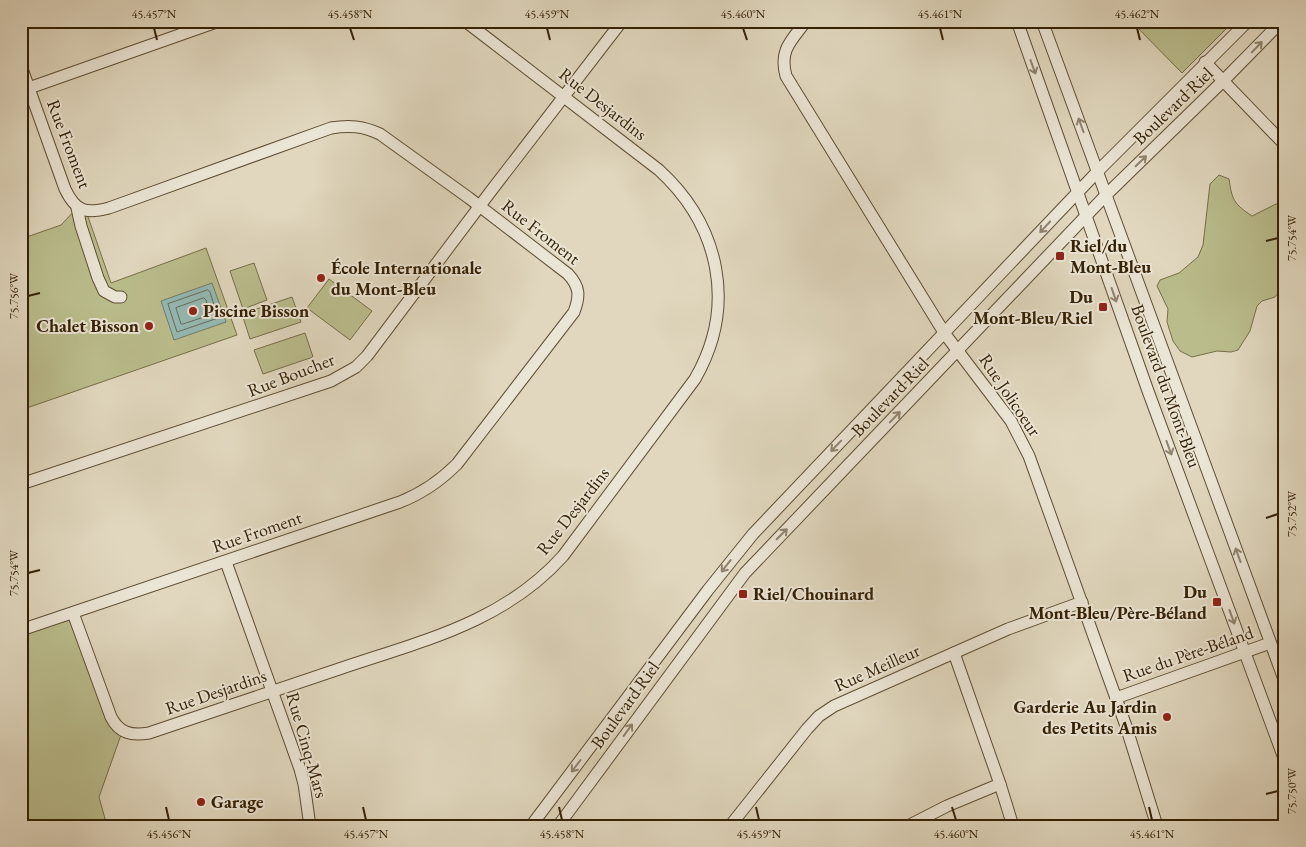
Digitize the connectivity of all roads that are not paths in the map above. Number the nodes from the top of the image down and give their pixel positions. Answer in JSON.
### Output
{"nodes":[{"id":1,"x":219,"y":21,"type":"edge"},
{"id":2,"x":465,"y":21,"type":"edge"},
{"id":3,"x":622,"y":21,"type":"edge"},
{"id":4,"x":806,"y":21,"type":"edge"},
{"id":5,"x":1017,"y":21,"type":"edge"},
{"id":6,"x":1042,"y":21,"type":"edge"},
{"id":7,"x":1248,"y":21,"type":"edge"},
{"id":8,"x":1282,"y":21,"type":"edge"},
{"id":9,"x":1205,"y":62,"type":"junction"},
{"id":10,"x":21,"y":66,"type":"edge"},
{"id":11,"x":1223,"y":81,"type":"junction"},
{"id":12,"x":29,"y":88,"type":"junction"},
{"id":13,"x":565,"y":97,"type":"junction"},
{"id":14,"x":1285,"y":145,"type":"edge"},
{"id":15,"x":1098,"y":171,"type":"junction"},
{"id":16,"x":1078,"y":191,"type":"junction"},
{"id":17,"x":1106,"y":195,"type":"junction"},
{"id":18,"x":480,"y":206,"type":"junction"},
{"id":19,"x":77,"y":208,"type":"junction"},
{"id":20,"x":1086,"y":216,"type":"junction"},
{"id":21,"x":121,"y":297,"type":"dead end"},
{"id":22,"x":945,"y":334,"type":"junction"},
{"id":23,"x":959,"y":350,"type":"junction"},
{"id":24,"x":21,"y":484,"type":"edge"},
{"id":25,"x":226,"y":562,"type":"junction"},
{"id":26,"x":708,"y":590,"type":"junction"},
{"id":27,"x":723,"y":602,"type":"junction"},
{"id":28,"x":1082,"y":602,"type":"junction"},
{"id":29,"x":73,"y":613,"type":"junction"},
{"id":30,"x":21,"y":630,"type":"edge"},
{"id":31,"x":1270,"y":643,"type":"junction"},
{"id":32,"x":954,"y":652,"type":"junction"},
{"id":33,"x":1245,"y":652,"type":"junction"},
{"id":34,"x":1285,"y":682,"type":"edge"},
{"id":35,"x":273,"y":691,"type":"junction"},
{"id":36,"x":1116,"y":698,"type":"junction"},
{"id":37,"x":1285,"y":761,"type":"edge"},
{"id":38,"x":1000,"y":784,"type":"junction"},
{"id":39,"x":310,"y":826,"type":"edge"},
{"id":40,"x":531,"y":826,"type":"edge"},
{"id":41,"x":558,"y":826,"type":"edge"},
{"id":42,"x":730,"y":826,"type":"edge"},
{"id":43,"x":908,"y":826,"type":"edge"},
{"id":44,"x":1013,"y":826,"type":"edge"},
{"id":45,"x":1157,"y":826,"type":"edge"}],
"edges":[{"from":1,"to":12,"type":"street"},
{"from":2,"to":13,"type":"street","name":"Rue Desjardins"},
{"from":3,"to":13,"type":"street","name":"Rue Boucher"},
{"from":4,"to":22,"type":"street","name":"Rue Jolicoeur"},
{"from":5,"to":16,"type":"street","name":"Boulevard du Mont-Bleu","one_way":true},
{"from":15,"to":6,"type":"street","name":"Boulevard du Mont-Bleu","one_way":true},
{"from":7,"to":9,"type":"street","name":"Boulevard Riel"},
{"from":11,"to":8,"type":"street","name":"Boulevard Riel","one_way":true},
{"from":9,"to":11,"type":"street"},
{"from":9,"to":15,"type":"street","name":"Boulevard Riel"},
{"from":10,"to":12,"type":"street","name":"Rue Froment"},
{"from":11,"to":14,"type":"street"},
{"from":17,"to":11,"type":"street","name":"Boulevard Riel","one_way":true},
{"from":12,"to":19,"type":"street","name":"Rue Froment"},
{"from":13,"to":18,"type":"street","name":"Rue Boucher"},
{"from":13,"to":35,"type":"street","name":"Rue Desjardins"},
{"from":15,"to":16,"type":"street","name":"Boulevard Riel"},
{"from":15,"to":17,"type":"street","name":"Boulevard du Mont-Bleu"},
{"from":16,"to":20,"type":"street","name":"Boulevard du Mont-Bleu"},
{"from":16,"to":22,"type":"street","name":"Boulevard Riel","one_way":true},
{"from":17,"to":20,"type":"street","name":"Boulevard Riel"},
{"from":31,"to":17,"type":"street","name":"Boulevard du Mont-Bleu","one_way":true},
{"from":18,"to":19,"type":"street","name":"Rue Froment"},
{"from":18,"to":24,"type":"street","name":"Rue Boucher"},
{"from":18,"to":25,"type":"street","name":"Rue Froment"},
{"from":19,"to":21,"type":"street"},
{"from":20,"to":23,"type":"street","name":"Boulevard Riel"},
{"from":20,"to":33,"type":"street","name":"Boulevard du Mont-Bleu","one_way":true},
{"from":22,"to":23,"type":"street","name":"Rue Jolicoeur"},
{"from":22,"to":26,"type":"street","name":"Boulevard Riel","one_way":true},
{"from":27,"to":23,"type":"street","name":"Boulevard Riel","one_way":true},
{"from":23,"to":28,"type":"street","name":"Rue Jolicoeur"},
{"from":25,"to":29,"type":"street","name":"Rue Froment"},
{"from":25,"to":35,"type":"street","name":"Rue Cinq-Mars"},
{"from":26,"to":27,"type":"street"},
{"from":26,"to":40,"type":"street","name":"Boulevard Riel","one_way":true},
{"from":41,"to":27,"type":"street","name":"Boulevard Riel","one_way":true},
{"from":28,"to":32,"type":"street","name":"Rue Meilleur"},
{"from":28,"to":36,"type":"street","name":"Rue Jolicoeur"},
{"from":29,"to":30,"type":"street","name":"Rue Froment"},
{"from":29,"to":35,"type":"street","name":"Rue Desjardins"},
{"from":31,"to":33,"type":"street","name":"Rue du Père-Béland"},
{"from":31,"to":34,"type":"street","name":"Boulevard du Mont-Bleu"},
{"from":32,"to":38,"type":"street"},
{"from":32,"to":42,"type":"street","name":"Rue Meilleur"},
{"from":33,"to":36,"type":"street","name":"Rue du Père-Béland"},
{"from":33,"to":37,"type":"street","name":"Boulevard du Mont-Bleu"},
{"from":35,"to":39,"type":"street","name":"Rue Cinq-Mars"},
{"from":36,"to":45,"type":"street","name":"Rue Jolicoeur"},
{"from":38,"to":43,"type":"street"},
{"from":38,"to":44,"type":"street"}]}
